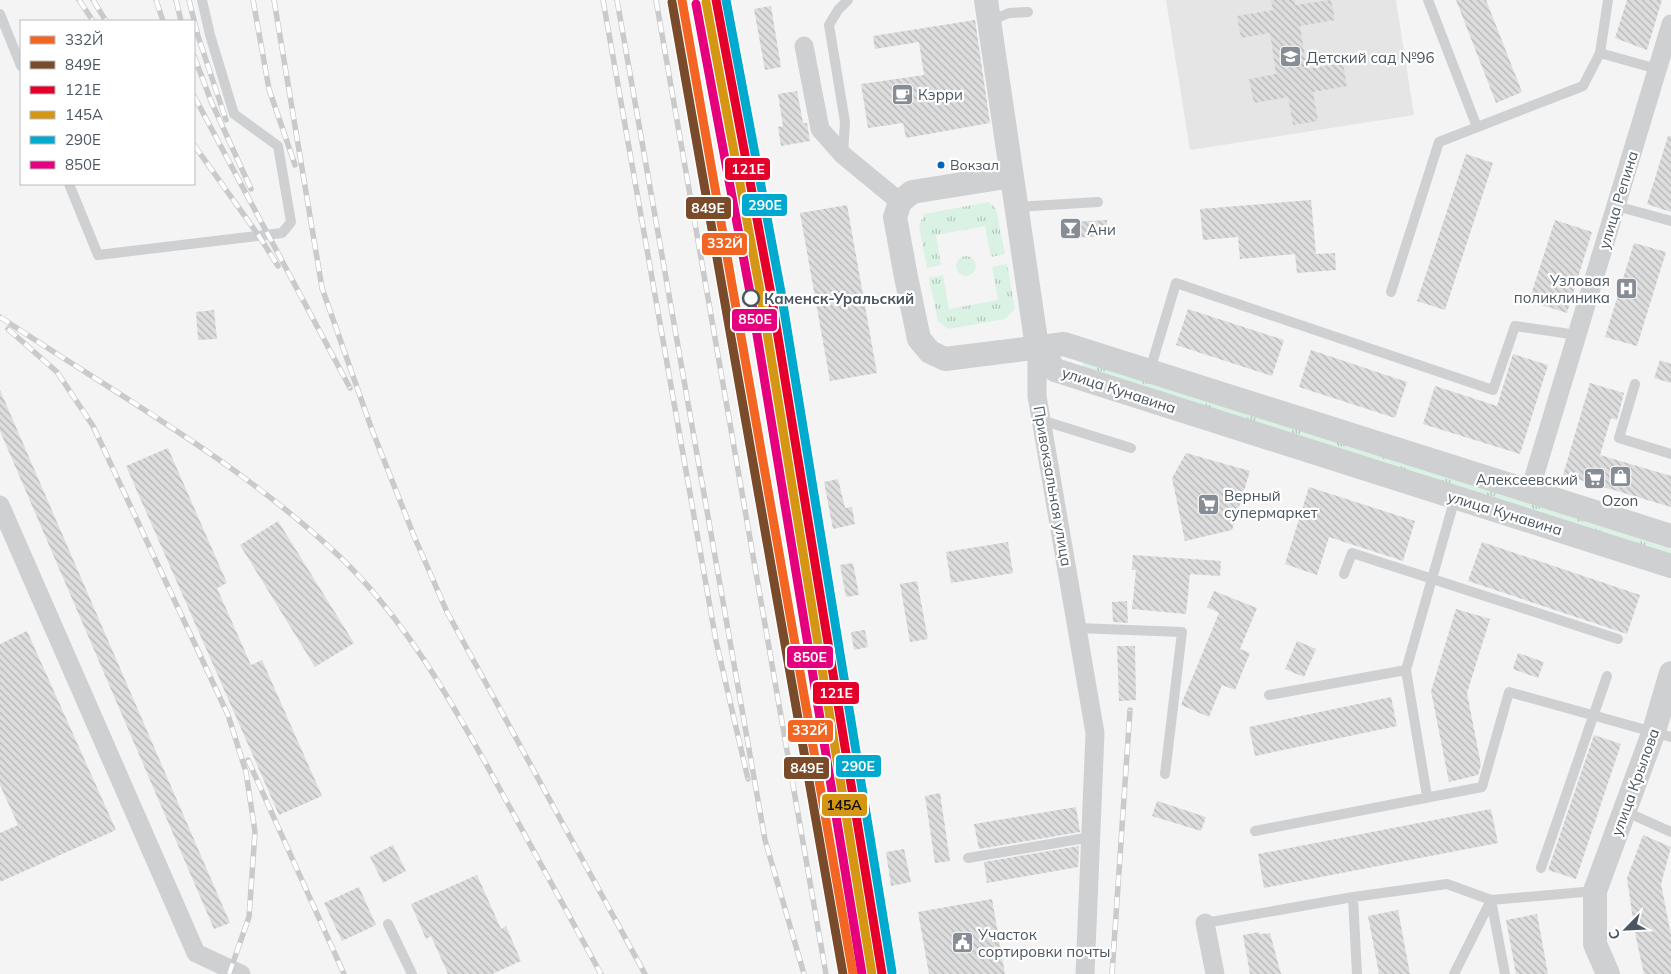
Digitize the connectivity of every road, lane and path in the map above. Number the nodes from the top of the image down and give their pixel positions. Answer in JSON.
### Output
{"nodes":[{"id":1,"x":202,"y":0,"type":"edge"},
{"id":2,"x":848,"y":0,"type":"edge"},
{"id":3,"x":1428,"y":0,"type":"edge"},
{"id":4,"x":1608,"y":0,"type":"edge"},
{"id":5,"x":988,"y":11,"type":"edge"},
{"id":6,"x":1028,"y":12,"type":"dead end"},
{"id":7,"x":0,"y":14,"type":"edge"},
{"id":8,"x":1671,"y":24,"type":"edge"},
{"id":9,"x":804,"y":46,"type":"dead end"},
{"id":10,"x":1600,"y":53,"type":"junction"},
{"id":11,"x":20,"y":64,"type":"edge"},
{"id":12,"x":1657,"y":69,"type":"junction"},
{"id":13,"x":1477,"y":127,"type":"junction"},
{"id":14,"x":843,"y":155,"type":"junction"},
{"id":15,"x":1012,"y":176,"type":"junction"},
{"id":16,"x":69,"y":185,"type":"edge"},
{"id":17,"x":900,"y":202,"type":"junction"},
{"id":18,"x":1098,"y":202,"type":"dead end"},
{"id":19,"x":1616,"y":206,"type":"junction"},
{"id":20,"x":1016,"y":207,"type":"junction"},
{"id":21,"x":1671,"y":221,"type":"edge"},
{"id":22,"x":1391,"y":292,"type":"dead end"},
{"id":23,"x":1577,"y":336,"type":"junction"},
{"id":24,"x":1037,"y":347,"type":"junction"},
{"id":25,"x":1150,"y":370,"type":"junction"},
{"id":26,"x":1635,"y":384,"type":"dead end"},
{"id":27,"x":1041,"y":420,"type":"junction"},
{"id":28,"x":1131,"y":448,"type":"dead end"},
{"id":29,"x":1671,"y":454,"type":"edge"},
{"id":30,"x":1530,"y":490,"type":"junction"},
{"id":31,"x":1455,"y":498,"type":"junction"},
{"id":32,"x":0,"y":505,"type":"edge"},
{"id":33,"x":1671,"y":536,"type":"edge"},
{"id":34,"x":1671,"y":566,"type":"edge"},
{"id":35,"x":1344,"y":574,"type":"dead end"},
{"id":36,"x":1433,"y":580,"type":"junction"},
{"id":37,"x":1077,"y":628,"type":"junction"},
{"id":38,"x":1618,"y":639,"type":"dead end"},
{"id":39,"x":1406,"y":670,"type":"junction"},
{"id":40,"x":1671,"y":673,"type":"edge"},
{"id":41,"x":1608,"y":676,"type":"dead end"},
{"id":42,"x":1269,"y":695,"type":"dead end"},
{"id":43,"x":1594,"y":714,"type":"junction"},
{"id":44,"x":1662,"y":734,"type":"edge"},
{"id":45,"x":1165,"y":774,"type":"dead end"},
{"id":46,"x":1427,"y":796,"type":"junction"},
{"id":47,"x":1624,"y":811,"type":"junction"},
{"id":48,"x":1255,"y":830,"type":"dead end"},
{"id":49,"x":1671,"y":832,"type":"edge"},
{"id":50,"x":1091,"y":837,"type":"junction"},
{"id":51,"x":968,"y":858,"type":"dead end"},
{"id":52,"x":1542,"y":868,"type":"dead end"},
{"id":53,"x":1595,"y":891,"type":"junction"},
{"id":54,"x":1353,"y":897,"type":"junction"},
{"id":55,"x":1491,"y":900,"type":"junction"},
{"id":56,"x":1205,"y":923,"type":"joint"},
{"id":57,"x":388,"y":924,"type":"dead end"},
{"id":58,"x":241,"y":974,"type":"edge"},
{"id":59,"x":412,"y":974,"type":"edge"},
{"id":60,"x":1085,"y":974,"type":"edge"},
{"id":61,"x":1215,"y":974,"type":"edge"},
{"id":62,"x":1357,"y":974,"type":"edge"},
{"id":63,"x":1454,"y":974,"type":"edge"},
{"id":64,"x":1505,"y":974,"type":"edge"},
{"id":65,"x":1608,"y":974,"type":"edge"}],
"edges":[{"from":1,"to":16,"type":"lane"},
{"from":2,"to":14,"type":"lane"},
{"from":3,"to":13,"type":"lane"},
{"from":4,"to":10,"type":"lane"},
{"from":5,"to":6,"type":"lane"},
{"from":5,"to":15,"type":"street","name":"Привокзальная улица"},
{"from":7,"to":11,"type":"lane"},
{"from":8,"to":12,"type":"street","name":"улица Репина"},
{"from":9,"to":14,"type":"street"},
{"from":10,"to":12,"type":"lane"},
{"from":10,"to":13,"type":"lane"},
{"from":12,"to":19,"type":"street","name":"улица Репина"},
{"from":13,"to":22,"type":"lane"},
{"from":14,"to":17,"type":"street"},
{"from":15,"to":17,"type":"street"},
{"from":15,"to":20,"type":"street","name":"Привокзальная улица"},
{"from":17,"to":24,"type":"street"},
{"from":18,"to":20,"type":"lane"},
{"from":19,"to":21,"type":"lane"},
{"from":19,"to":23,"type":"street","name":"улица Репина"},
{"from":20,"to":24,"type":"street","name":"Привокзальная улица"},
{"from":23,"to":25,"type":"lane"},
{"from":23,"to":30,"type":"street","name":"улица Репина"},
{"from":24,"to":25,"type":"street","name":"улица Кунавина"},
{"from":24,"to":27,"type":"street","name":"Привокзальная улица"},
{"from":24,"to":31,"type":"street","name":"улица Кунавина"},
{"from":25,"to":30,"type":"street","name":"улица Кунавина"},
{"from":26,"to":29,"type":"lane"},
{"from":27,"to":28,"type":"lane"},
{"from":27,"to":37,"type":"street","name":"Привокзальная улица"},
{"from":30,"to":33,"type":"street","name":"улица Кунавина"},
{"from":31,"to":34,"type":"street","name":"улица Кунавина"},
{"from":31,"to":36,"type":"lane"},
{"from":32,"to":58,"type":"street"},
{"from":35,"to":36,"type":"lane"},
{"from":36,"to":38,"type":"lane"},
{"from":36,"to":39,"type":"lane"},
{"from":37,"to":45,"type":"lane"},
{"from":37,"to":50,"type":"street","name":"Привокзальная улица"},
{"from":39,"to":42,"type":"lane"},
{"from":39,"to":46,"type":"lane"},
{"from":40,"to":44,"type":"street","name":"улица Крылова"},
{"from":41,"to":43,"type":"lane"},
{"from":43,"to":44,"type":"lane"},
{"from":43,"to":46,"type":"lane"},
{"from":43,"to":52,"type":"lane"},
{"from":44,"to":47,"type":"street","name":"улица Крылова"},
{"from":46,"to":48,"type":"lane"},
{"from":47,"to":49,"type":"lane"},
{"from":47,"to":53,"type":"street","name":"улица Крылова"},
{"from":50,"to":51,"type":"lane"},
{"from":50,"to":60,"type":"street","name":"Привокзальная улица"},
{"from":53,"to":55,"type":"lane"},
{"from":53,"to":65,"type":"street","name":"улица Крылова"},
{"from":54,"to":55,"type":"lane"},
{"from":54,"to":56,"type":"lane"},
{"from":54,"to":62,"type":"lane"},
{"from":55,"to":63,"type":"lane"},
{"from":55,"to":64,"type":"lane"},
{"from":56,"to":61,"type":"street"},
{"from":57,"to":59,"type":"lane"}]}
